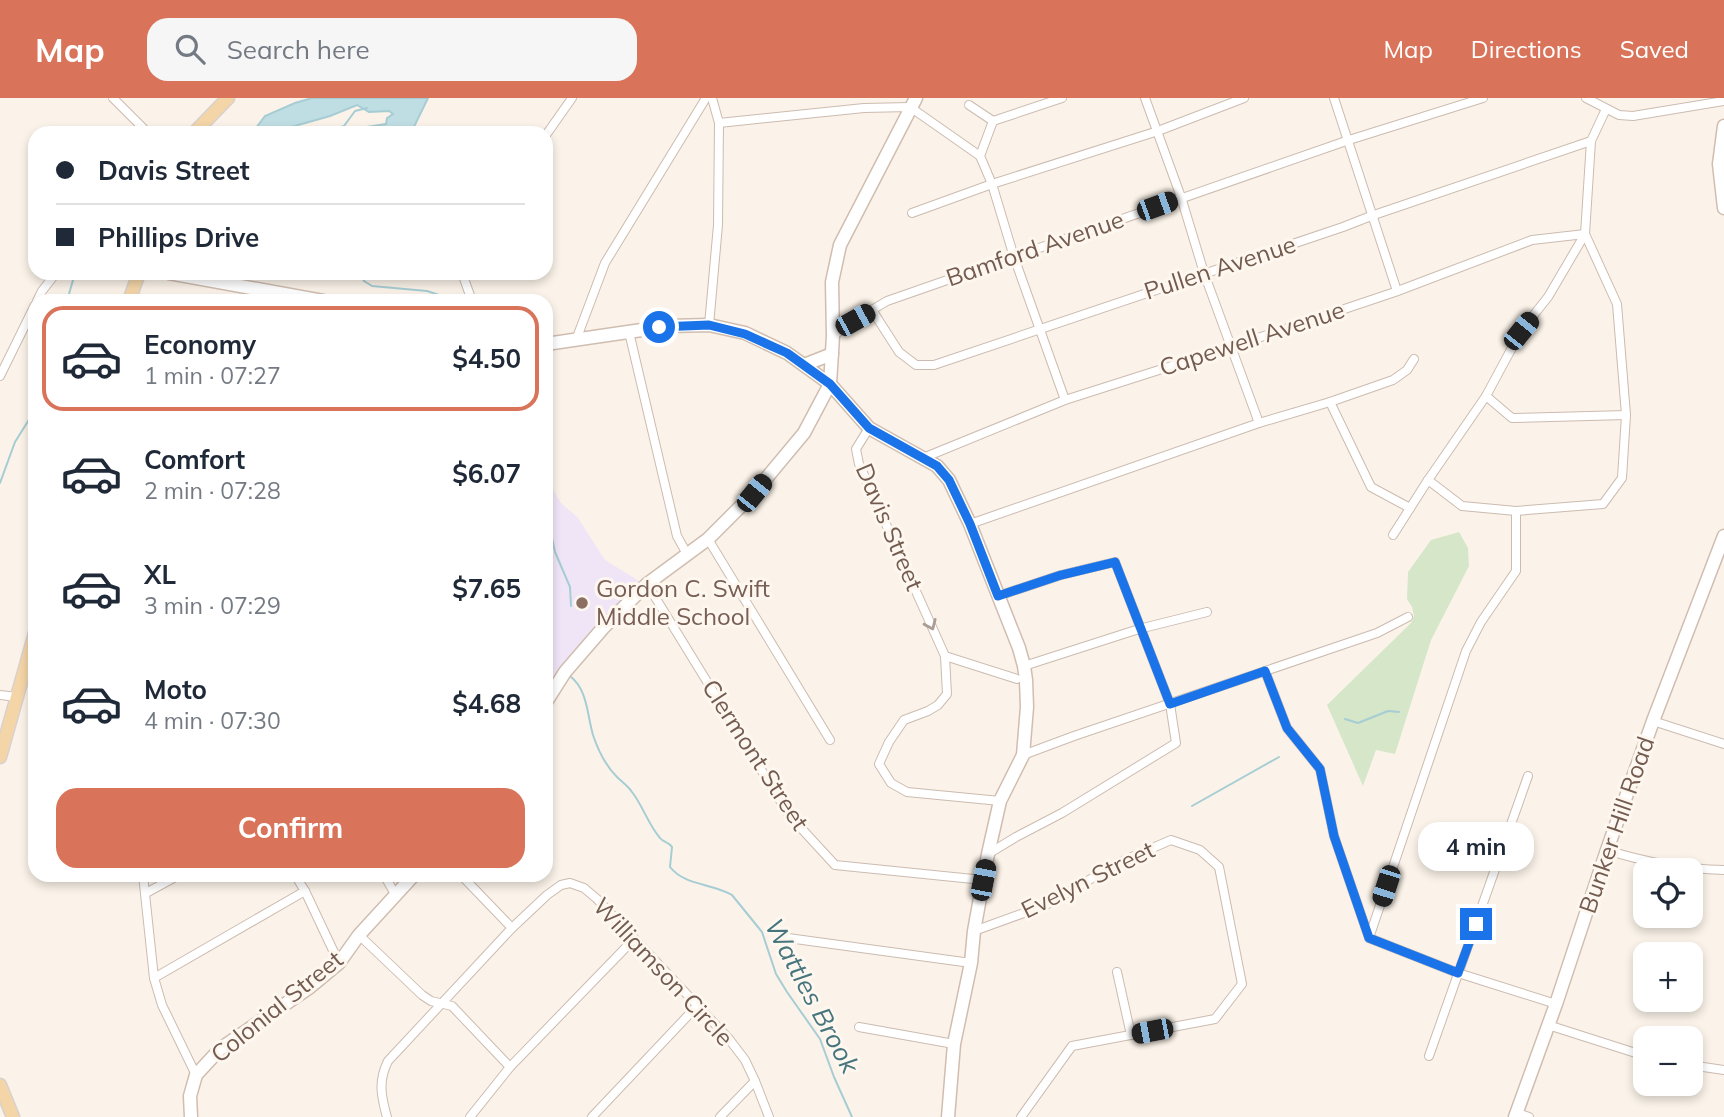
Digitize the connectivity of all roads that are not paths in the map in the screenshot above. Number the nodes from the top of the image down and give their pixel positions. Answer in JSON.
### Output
{"nodes":[{"id":1,"x":113,"y":98,"type":"edge"},
{"id":2,"x":228,"y":98,"type":"edge"},
{"id":3,"x":572,"y":98,"type":"edge"},
{"id":4,"x":706,"y":98,"type":"edge"},
{"id":5,"x":712,"y":98,"type":"edge"},
{"id":6,"x":1062,"y":98,"type":"edge"},
{"id":7,"x":1145,"y":98,"type":"edge"},
{"id":8,"x":1244,"y":98,"type":"edge"},
{"id":9,"x":1334,"y":98,"type":"edge"},
{"id":10,"x":1483,"y":98,"type":"edge"},
{"id":11,"x":1586,"y":98,"type":"edge"},
{"id":12,"x":1724,"y":101,"type":"edge"},
{"id":13,"x":913,"y":103,"type":"edge"},
{"id":14,"x":969,"y":106,"type":"dead end"},
{"id":15,"x":1606,"y":109,"type":"junction"},
{"id":16,"x":993,"y":121,"type":"junction"},
{"id":17,"x":719,"y":123,"type":"junction"},
{"id":18,"x":141,"y":126,"type":"edge"},
{"id":19,"x":201,"y":126,"type":"edge"},
{"id":20,"x":552,"y":126,"type":"edge"},
{"id":21,"x":1724,"y":126,"type":"edge"},
{"id":22,"x":1158,"y":131,"type":"junction"},
{"id":23,"x":1349,"y":140,"type":"junction"},
{"id":24,"x":1591,"y":141,"type":"junction"},
{"id":25,"x":980,"y":156,"type":"junction"},
{"id":26,"x":992,"y":184,"type":"junction"},
{"id":27,"x":1181,"y":197,"type":"junction"},
{"id":28,"x":1724,"y":208,"type":"edge"},
{"id":29,"x":912,"y":213,"type":"dead end"},
{"id":30,"x":1371,"y":216,"type":"junction"},
{"id":31,"x":1585,"y":234,"type":"junction"},
{"id":32,"x":1014,"y":257,"type":"junction"},
{"id":33,"x":1204,"y":273,"type":"junction"},
{"id":34,"x":199,"y":280,"type":"edge"},
{"id":35,"x":1397,"y":291,"type":"junction"},
{"id":36,"x":260,"y":294,"type":"edge"},
{"id":37,"x":872,"y":310,"type":"junction"},
{"id":38,"x":28,"y":319,"type":"edge"},
{"id":39,"x":709,"y":325,"type":"junction"},
{"id":40,"x":1039,"y":329,"type":"junction"},
{"id":41,"x":629,"y":332,"type":"junction"},
{"id":42,"x":833,"y":336,"type":"junction"},
{"id":43,"x":576,"y":340,"type":"junction"},
{"id":44,"x":553,"y":343,"type":"edge"},
{"id":45,"x":1231,"y":347,"type":"junction"},
{"id":46,"x":832,"y":354,"type":"junction"},
{"id":47,"x":1414,"y":359,"type":"dead end"},
{"id":48,"x":804,"y":365,"type":"junction"},
{"id":49,"x":0,"y":376,"type":"edge"},
{"id":50,"x":830,"y":384,"type":"junction"},
{"id":51,"x":1486,"y":397,"type":"junction"},
{"id":52,"x":1065,"y":400,"type":"junction"},
{"id":53,"x":1330,"y":402,"type":"junction"},
{"id":54,"x":848,"y":404,"type":"junction"},
{"id":55,"x":815,"y":412,"type":"junction"},
{"id":56,"x":1626,"y":415,"type":"junction"},
{"id":57,"x":1259,"y":423,"type":"junction"},
{"id":58,"x":869,"y":428,"type":"junction"},
{"id":59,"x":923,"y":458,"type":"junction"},
{"id":60,"x":1428,"y":480,"type":"junction"},
{"id":61,"x":1410,"y":508,"type":"junction"},
{"id":62,"x":1516,"y":511,"type":"junction"},
{"id":63,"x":970,"y":524,"type":"junction"},
{"id":64,"x":1393,"y":535,"type":"dead end"},
{"id":65,"x":1724,"y":536,"type":"edge"},
{"id":66,"x":708,"y":539,"type":"junction"},
{"id":67,"x":687,"y":554,"type":"junction"},
{"id":68,"x":647,"y":584,"type":"junction"},
{"id":69,"x":998,"y":596,"type":"junction"},
{"id":70,"x":1207,"y":612,"type":"dead end"},
{"id":71,"x":1408,"y":617,"type":"dead end"},
{"id":72,"x":1139,"y":629,"type":"junction"},
{"id":73,"x":945,"y":656,"type":"junction"},
{"id":74,"x":28,"y":658,"type":"edge"},
{"id":75,"x":1024,"y":666,"type":"junction"},
{"id":76,"x":1265,"y":671,"type":"junction"},
{"id":77,"x":1021,"y":680,"type":"junction"},
{"id":78,"x":553,"y":691,"type":"edge"},
{"id":79,"x":0,"y":695,"type":"edge"},
{"id":80,"x":17,"y":698,"type":"junction"},
{"id":81,"x":1170,"y":704,"type":"junction"},
{"id":82,"x":1653,"y":720,"type":"junction"},
{"id":83,"x":830,"y":740,"type":"dead end"},
{"id":84,"x":1724,"y":744,"type":"edge"},
{"id":85,"x":1023,"y":755,"type":"junction"},
{"id":86,"x":0,"y":757,"type":"edge"},
{"id":87,"x":1528,"y":776,"type":"dead end"},
{"id":88,"x":1000,"y":801,"type":"junction"},
{"id":89,"x":1607,"y":850,"type":"junction"},
{"id":90,"x":988,"y":854,"type":"junction"},
{"id":91,"x":1724,"y":870,"type":"edge"},
{"id":92,"x":983,"y":880,"type":"junction"},
{"id":93,"x":144,"y":882,"type":"edge"},
{"id":94,"x":166,"y":882,"type":"edge"},
{"id":95,"x":299,"y":882,"type":"edge"},
{"id":96,"x":388,"y":882,"type":"edge"},
{"id":97,"x":407,"y":882,"type":"edge"},
{"id":98,"x":468,"y":882,"type":"edge"},
{"id":99,"x":304,"y":891,"type":"junction"},
{"id":100,"x":146,"y":893,"type":"junction"},
{"id":101,"x":395,"y":894,"type":"junction"},
{"id":102,"x":513,"y":928,"type":"junction"},
{"id":103,"x":974,"y":931,"type":"junction"},
{"id":104,"x":359,"y":935,"type":"junction"},
{"id":105,"x":788,"y":938,"type":"dead end"},
{"id":106,"x":1369,"y":938,"type":"junction"},
{"id":107,"x":635,"y":939,"type":"junction"},
{"id":108,"x":339,"y":962,"type":"junction"},
{"id":109,"x":971,"y":963,"type":"junction"},
{"id":110,"x":1117,"y":972,"type":"dead end"},
{"id":111,"x":1458,"y":973,"type":"junction"},
{"id":112,"x":154,"y":978,"type":"junction"},
{"id":113,"x":441,"y":1003,"type":"junction"},
{"id":114,"x":1556,"y":1004,"type":"junction"},
{"id":115,"x":697,"y":1006,"type":"junction"},
{"id":116,"x":1548,"y":1025,"type":"junction"},
{"id":117,"x":859,"y":1027,"type":"dead end"},
{"id":118,"x":1131,"y":1035,"type":"junction"},
{"id":119,"x":954,"y":1044,"type":"junction"},
{"id":120,"x":1633,"y":1052,"type":"edge"},
{"id":121,"x":1429,"y":1056,"type":"dead end"},
{"id":122,"x":510,"y":1067,"type":"junction"},
{"id":123,"x":1703,"y":1067,"type":"edge"},
{"id":124,"x":1724,"y":1070,"type":"edge"},
{"id":125,"x":196,"y":1075,"type":"junction"},
{"id":126,"x":755,"y":1081,"type":"junction"},
{"id":127,"x":0,"y":1085,"type":"edge"},
{"id":128,"x":1520,"y":1116,"type":"edge"},
{"id":129,"x":13,"y":1117,"type":"edge"},
{"id":130,"x":191,"y":1117,"type":"edge"},
{"id":131,"x":387,"y":1117,"type":"edge"},
{"id":132,"x":470,"y":1117,"type":"edge"},
{"id":133,"x":593,"y":1117,"type":"edge"},
{"id":134,"x":720,"y":1117,"type":"edge"},
{"id":135,"x":769,"y":1117,"type":"edge"},
{"id":136,"x":948,"y":1117,"type":"edge"},
{"id":137,"x":1021,"y":1117,"type":"edge"}],
"edges":[{"from":1,"to":18,"type":"street"},
{"from":2,"to":19,"type":"main road"},
{"from":3,"to":20,"type":"street"},
{"from":4,"to":43,"type":"street"},
{"from":5,"to":17,"type":"street"},
{"from":6,"to":16,"type":"street"},
{"from":7,"to":22,"type":"street"},
{"from":8,"to":22,"type":"street"},
{"from":9,"to":23,"type":"street"},
{"from":10,"to":23,"type":"street","name":"Bamford Avenue"},
{"from":11,"to":15,"type":"street"},
{"from":12,"to":15,"type":"street"},
{"from":13,"to":17,"type":"street"},
{"from":13,"to":25,"type":"street"},
{"from":13,"to":42,"type":"main road"},
{"from":14,"to":16,"type":"street"},
{"from":15,"to":24,"type":"street"},
{"from":16,"to":25,"type":"street"},
{"from":17,"to":39,"type":"street"},
{"from":21,"to":28,"type":"main road"},
{"from":22,"to":26,"type":"street"},
{"from":22,"to":27,"type":"street"},
{"from":23,"to":27,"type":"street","name":"Bamford Avenue"},
{"from":23,"to":30,"type":"street"},
{"from":24,"to":30,"type":"street","name":"Pullen Avenue"},
{"from":24,"to":31,"type":"street"},
{"from":25,"to":26,"type":"street"},
{"from":26,"to":29,"type":"street"},
{"from":26,"to":32,"type":"street"},
{"from":27,"to":32,"type":"street","name":"Bamford Avenue"},
{"from":27,"to":33,"type":"street"},
{"from":30,"to":33,"type":"street","name":"Pullen Avenue"},
{"from":30,"to":35,"type":"street"},
{"from":31,"to":35,"type":"street","name":"Capewell Avenue"},
{"from":31,"to":51,"type":"street"},
{"from":31,"to":56,"type":"street"},
{"from":32,"to":37,"type":"street","name":"Bamford Avenue"},
{"from":32,"to":40,"type":"street"},
{"from":33,"to":40,"type":"street","name":"Pullen Avenue"},
{"from":33,"to":45,"type":"street"},
{"from":34,"to":36,"type":"main road"},
{"from":35,"to":45,"type":"street","name":"Capewell Avenue"},
{"from":37,"to":40,"type":"street","name":"Pullen Avenue"},
{"from":37,"to":42,"type":"street","name":"Bamford Avenue"},
{"from":38,"to":49,"type":"street"},
{"from":39,"to":41,"type":"main road","name":"Davis Street"},
{"from":39,"to":48,"type":"main road","name":"Davis Street"},
{"from":40,"to":52,"type":"street"},
{"from":41,"to":43,"type":"main road","name":"Davis Street"},
{"from":41,"to":67,"type":"street"},
{"from":42,"to":46,"type":"main road"},
{"from":43,"to":44,"type":"main road","name":"Davis Street"},
{"from":45,"to":52,"type":"street","name":"Capewell Avenue"},
{"from":45,"to":57,"type":"street"},
{"from":46,"to":48,"type":"main road"},
{"from":46,"to":50,"type":"main road"},
{"from":47,"to":53,"type":"street"},
{"from":48,"to":50,"type":"main road","name":"Davis Street"},
{"from":50,"to":54,"type":"main road","name":"Davis Street"},
{"from":50,"to":55,"type":"main road"},
{"from":51,"to":56,"type":"street"},
{"from":51,"to":60,"type":"street"},
{"from":52,"to":59,"type":"street","name":"Capewell Avenue"},
{"from":53,"to":57,"type":"street"},
{"from":53,"to":61,"type":"street"},
{"from":54,"to":55,"type":"main road"},
{"from":54,"to":58,"type":"main road","name":"Davis Street"},
{"from":55,"to":66,"type":"main road"},
{"from":56,"to":62,"type":"street"},
{"from":57,"to":63,"type":"street"},
{"from":58,"to":59,"type":"main road"},
{"from":58,"to":73,"type":"street","name":"Davis Street","one_way":true},
{"from":59,"to":63,"type":"main road"},
{"from":60,"to":61,"type":"street"},
{"from":60,"to":62,"type":"street"},
{"from":61,"to":64,"type":"street"},
{"from":62,"to":106,"type":"street"},
{"from":63,"to":69,"type":"main road"},
{"from":65,"to":82,"type":"main road","name":"Bunker Hill Road"},
{"from":66,"to":67,"type":"main road"},
{"from":66,"to":83,"type":"street"},
{"from":67,"to":68,"type":"main road"},
{"from":68,"to":78,"type":"main road"},
{"from":68,"to":92,"type":"street","name":"Clermont Street"},
{"from":69,"to":72,"type":"street"},
{"from":69,"to":75,"type":"main road"},
{"from":70,"to":72,"type":"street"},
{"from":71,"to":76,"type":"street"},
{"from":72,"to":75,"type":"street"},
{"from":72,"to":81,"type":"street"},
{"from":73,"to":77,"type":"street"},
{"from":73,"to":88,"type":"street"},
{"from":74,"to":80,"type":"main road"},
{"from":75,"to":77,"type":"main road"},
{"from":76,"to":81,"type":"street"},
{"from":76,"to":106,"type":"street"},
{"from":77,"to":85,"type":"main road"},
{"from":79,"to":80,"type":"street"},
{"from":80,"to":86,"type":"main road"},
{"from":81,"to":85,"type":"street"},
{"from":81,"to":90,"type":"street"},
{"from":82,"to":84,"type":"street"},
{"from":82,"to":89,"type":"main road","name":"Bunker Hill Road"},
{"from":85,"to":88,"type":"main road"},
{"from":87,"to":111,"type":"street"},
{"from":88,"to":90,"type":"main road"},
{"from":89,"to":91,"type":"street"},
{"from":89,"to":114,"type":"main road","name":"Bunker Hill Road"},
{"from":90,"to":92,"type":"main road"},
{"from":92,"to":103,"type":"main road"},
{"from":93,"to":100,"type":"street"},
{"from":94,"to":100,"type":"street"},
{"from":95,"to":99,"type":"street"},
{"from":96,"to":101,"type":"street"},
{"from":97,"to":101,"type":"main road","name":"Colonial Street"},
{"from":98,"to":102,"type":"street"},
{"from":99,"to":108,"type":"street"},
{"from":99,"to":112,"type":"street"},
{"from":100,"to":112,"type":"street"},
{"from":101,"to":104,"type":"main road","name":"Colonial Street"},
{"from":102,"to":107,"type":"street","name":"Williamson Circle"},
{"from":102,"to":113,"type":"street","name":"Williamson Circle"},
{"from":103,"to":109,"type":"main road"},
{"from":103,"to":118,"type":"street","name":"Evelyn Street"},
{"from":104,"to":108,"type":"main road","name":"Colonial Street"},
{"from":104,"to":113,"type":"street"},
{"from":105,"to":109,"type":"street"},
{"from":106,"to":111,"type":"street"},
{"from":107,"to":115,"type":"street","name":"Williamson Circle"},
{"from":107,"to":122,"type":"street"},
{"from":108,"to":125,"type":"main road","name":"Colonial Street"},
{"from":109,"to":119,"type":"main road"},
{"from":110,"to":118,"type":"street"},
{"from":111,"to":114,"type":"street"},
{"from":111,"to":121,"type":"street"},
{"from":112,"to":125,"type":"street"},
{"from":113,"to":122,"type":"street"},
{"from":113,"to":131,"type":"street","name":"Williamson Circle"},
{"from":114,"to":116,"type":"main road","name":"Bunker Hill Road"},
{"from":115,"to":126,"type":"street","name":"Williamson Circle"},
{"from":115,"to":133,"type":"street"},
{"from":116,"to":120,"type":"street"},
{"from":116,"to":128,"type":"main road","name":"Bunker Hill Road"},
{"from":117,"to":119,"type":"street"},
{"from":118,"to":137,"type":"street","name":"Evelyn Street"},
{"from":119,"to":136,"type":"main road"},
{"from":122,"to":132,"type":"street"},
{"from":123,"to":124,"type":"street"},
{"from":125,"to":130,"type":"main road","name":"Colonial Street"},
{"from":126,"to":134,"type":"street"},
{"from":126,"to":135,"type":"street","name":"Williamson Circle"},
{"from":127,"to":129,"type":"main road"}]}
